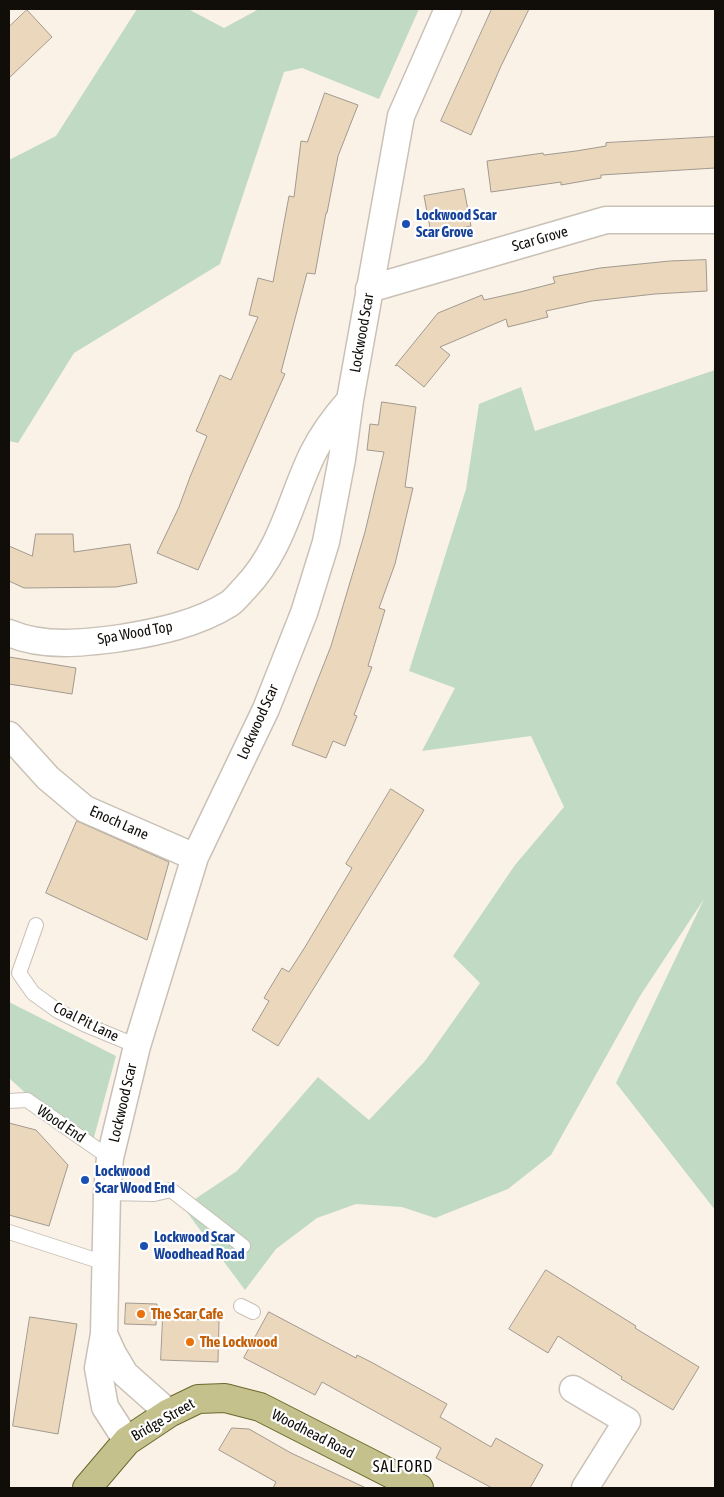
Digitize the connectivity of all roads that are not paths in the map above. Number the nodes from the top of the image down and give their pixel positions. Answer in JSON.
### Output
{"nodes":[{"id":1,"x":448,"y":9,"type":"edge"},
{"id":2,"x":715,"y":220,"type":"edge"},
{"id":3,"x":369,"y":289,"type":"junction"},
{"id":4,"x":350,"y":400,"type":"junction"},
{"id":5,"x":9,"y":633,"type":"edge"},
{"id":6,"x":9,"y":735,"type":"edge"},
{"id":7,"x":195,"y":857,"type":"junction"},
{"id":8,"x":36,"y":926,"type":"dead end"},
{"id":9,"x":137,"y":1046,"type":"junction"},
{"id":10,"x":9,"y":1100,"type":"edge"},
{"id":11,"x":110,"y":1158,"type":"junction"},
{"id":12,"x":107,"y":1193,"type":"junction"},
{"id":13,"x":9,"y":1232,"type":"edge"},
{"id":14,"x":243,"y":1246,"type":"dead end"},
{"id":15,"x":105,"y":1263,"type":"junction"},
{"id":16,"x":104,"y":1334,"type":"junction"},
{"id":17,"x":573,"y":1388,"type":"dead end"},
{"id":18,"x":260,"y":1407,"type":"joint"},
{"id":19,"x":169,"y":1413,"type":"junction"},
{"id":20,"x":126,"y":1441,"type":"junction"},
{"id":21,"x":87,"y":1488,"type":"edge"},
{"id":22,"x":419,"y":1488,"type":"edge"},
{"id":23,"x":585,"y":1488,"type":"edge"}],
"edges":[{"from":1,"to":3,"type":"street","name":"Lockwood Scar"},
{"from":2,"to":3,"type":"street","name":"Scar Grove"},
{"from":3,"to":4,"type":"street","name":"Lockwood Scar"},
{"from":4,"to":5,"type":"street","name":"Spa Wood Top"},
{"from":4,"to":7,"type":"street","name":"Lockwood Scar"},
{"from":6,"to":7,"type":"street","name":"Enoch Lane"},
{"from":7,"to":9,"type":"street","name":"Lockwood Scar"},
{"from":8,"to":9,"type":"lane","name":"Coal Pit Lane"},
{"from":9,"to":11,"type":"street","name":"Lockwood Scar"},
{"from":10,"to":11,"type":"lane","name":"Wood End"},
{"from":11,"to":12,"type":"street","name":"Lockwood Scar"},
{"from":12,"to":14,"type":"lane"},
{"from":12,"to":15,"type":"street","name":"Lockwood Scar"},
{"from":13,"to":15,"type":"lane"},
{"from":15,"to":16,"type":"street","name":"Lockwood Scar"},
{"from":16,"to":19,"type":"street","name":"Lockwood Scar"},
{"from":16,"to":20,"type":"street"},
{"from":17,"to":23,"type":"street"},
{"from":18,"to":19,"type":"main road","name":"Bridge Street"},
{"from":18,"to":22,"type":"main road","name":"Woodhead Road"},
{"from":19,"to":20,"type":"main road","name":"Bridge Street"},
{"from":20,"to":21,"type":"main road","name":"Bridge Street"}]}
